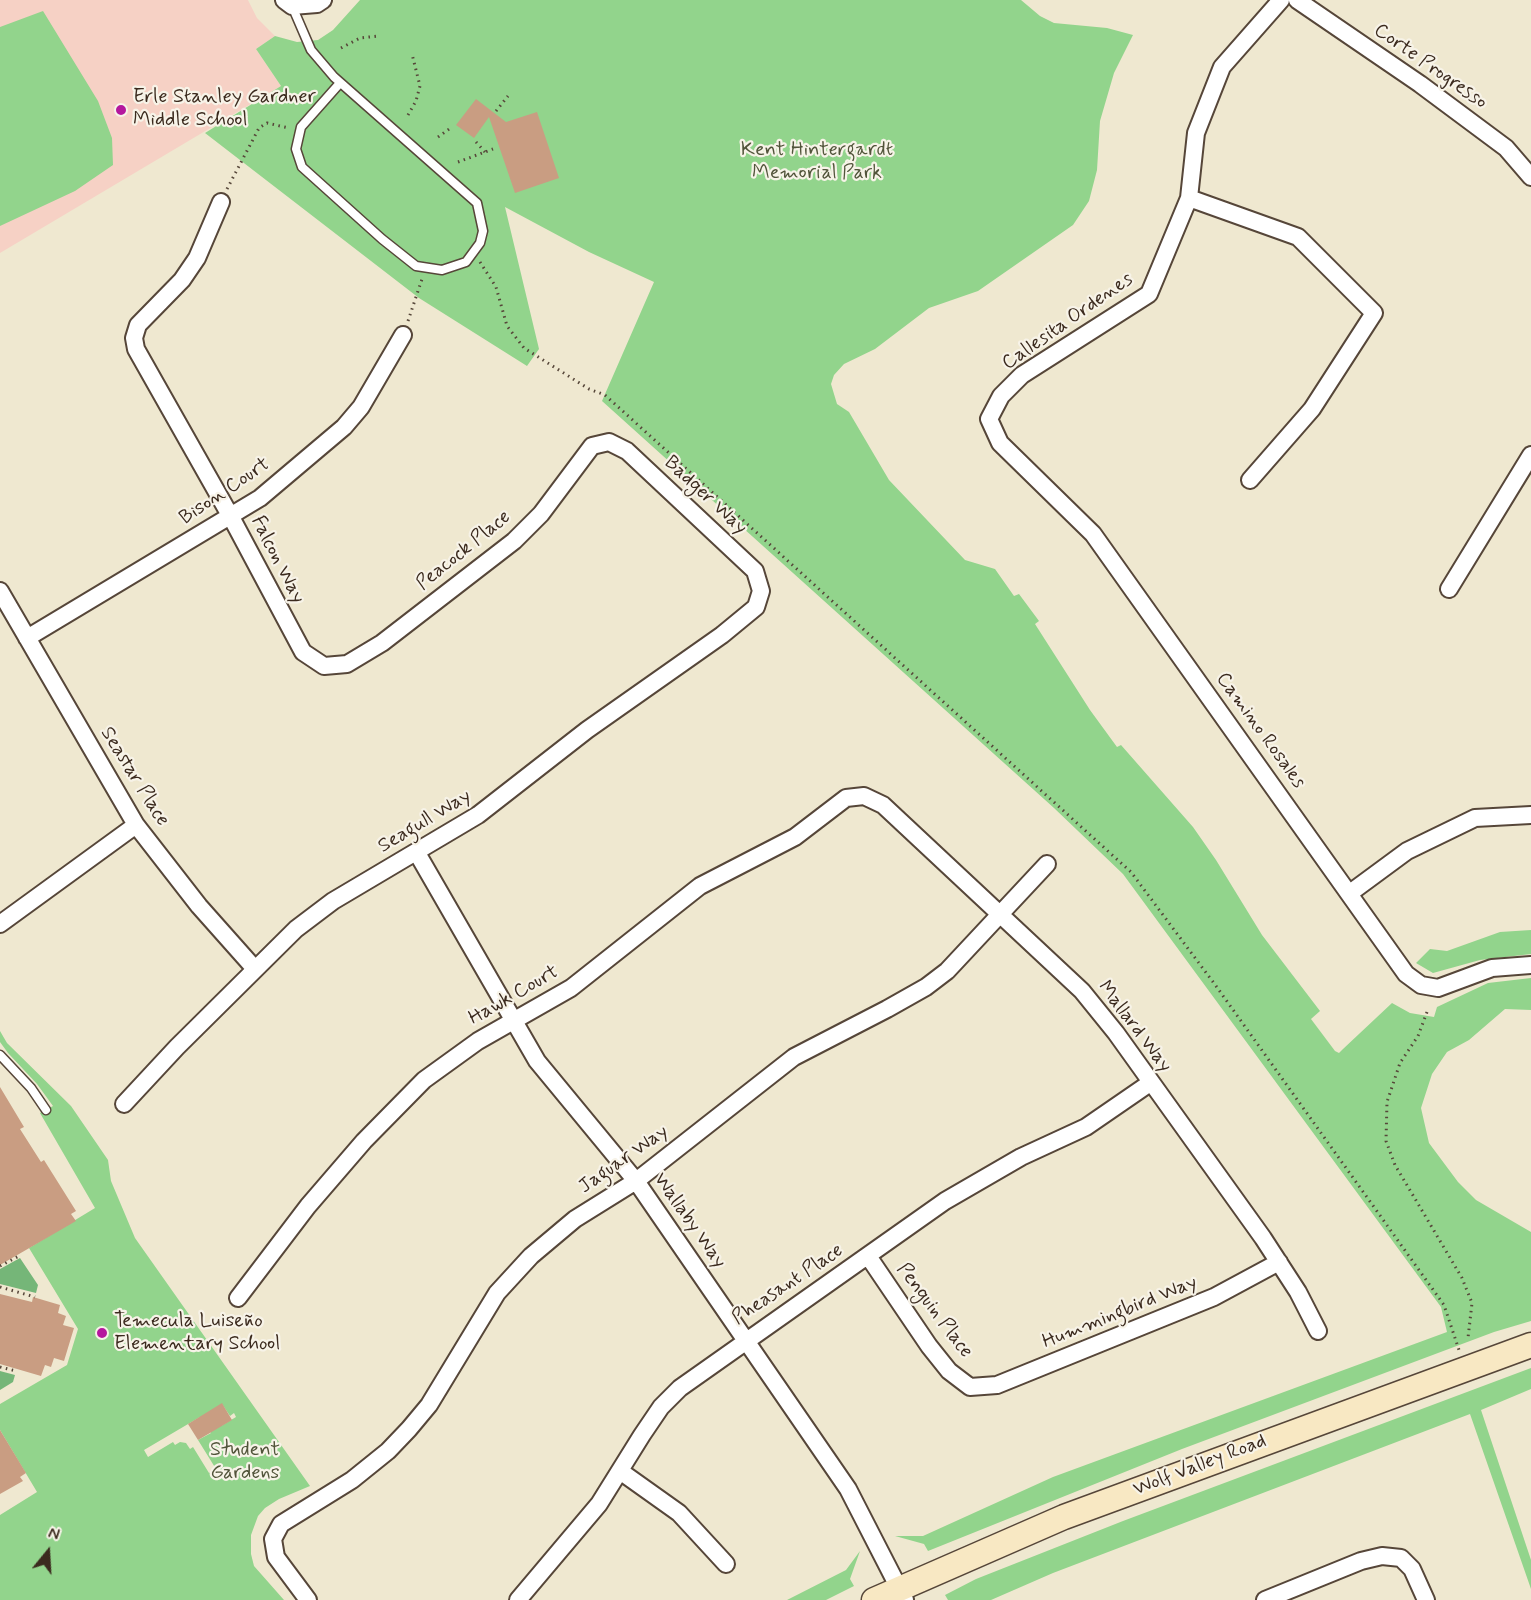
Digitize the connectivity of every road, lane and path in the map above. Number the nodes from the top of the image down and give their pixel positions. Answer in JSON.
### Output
{"nodes":[{"id":1,"x":323,"y":0,"type":"edge"},
{"id":2,"x":1281,"y":0,"type":"edge"},
{"id":3,"x":1297,"y":0,"type":"edge"},
{"id":4,"x":288,"y":3,"type":"edge"},
{"id":5,"x":379,"y":36,"type":"dead end"},
{"id":6,"x":341,"y":48,"type":"dead end"},
{"id":7,"x":412,"y":54,"type":"dead end"},
{"id":8,"x":340,"y":83,"type":"junction"},
{"id":9,"x":508,"y":96,"type":"dead end"},
{"id":10,"x":496,"y":111,"type":"dead end"},
{"id":11,"x":408,"y":115,"type":"dead end"},
{"id":12,"x":452,"y":127,"type":"dead end"},
{"id":13,"x":299,"y":131,"type":"junction"},
{"id":14,"x":438,"y":138,"type":"dead end"},
{"id":15,"x":476,"y":142,"type":"dead end"},
{"id":16,"x":492,"y":149,"type":"dead end"},
{"id":17,"x":485,"y":152,"type":"junction"},
{"id":18,"x":458,"y":162,"type":"dead end"},
{"id":19,"x":1531,"y":177,"type":"edge"},
{"id":20,"x":1189,"y":198,"type":"junction"},
{"id":21,"x":221,"y":202,"type":"joint"},
{"id":22,"x":474,"y":253,"type":"junction"},
{"id":23,"x":425,"y":268,"type":"junction"},
{"id":24,"x":404,"y":335,"type":"joint"},
{"id":25,"x":989,"y":419,"type":"joint"},
{"id":26,"x":609,"y":442,"type":"joint"},
{"id":27,"x":1531,"y":455,"type":"edge"},
{"id":28,"x":1250,"y":480,"type":"dead end"},
{"id":29,"x":231,"y":517,"type":"junction"},
{"id":30,"x":1449,"y":589,"type":"dead end"},
{"id":31,"x":0,"y":591,"type":"edge"},
{"id":32,"x":761,"y":591,"type":"joint"},
{"id":33,"x":27,"y":638,"type":"junction"},
{"id":34,"x":324,"y":666,"type":"joint"},
{"id":35,"x":864,"y":796,"type":"joint"},
{"id":36,"x":1531,"y":815,"type":"edge"},
{"id":37,"x":136,"y":825,"type":"junction"},
{"id":38,"x":417,"y":853,"type":"junction"},
{"id":39,"x":1047,"y":864,"type":"dead end"},
{"id":40,"x":1350,"y":893,"type":"junction"},
{"id":41,"x":1000,"y":916,"type":"junction"},
{"id":42,"x":0,"y":924,"type":"edge"},
{"id":43,"x":1531,"y":965,"type":"edge"},
{"id":44,"x":255,"y":969,"type":"junction"},
{"id":45,"x":1428,"y":1012,"type":"dead end"},
{"id":46,"x":514,"y":1022,"type":"junction"},
{"id":47,"x":0,"y":1055,"type":"edge"},
{"id":48,"x":1150,"y":1083,"type":"junction"},
{"id":49,"x":124,"y":1104,"type":"dead end"},
{"id":50,"x":46,"y":1110,"type":"dead end"},
{"id":51,"x":636,"y":1181,"type":"junction"},
{"id":52,"x":19,"y":1256,"type":"dead end"},
{"id":53,"x":868,"y":1256,"type":"junction"},
{"id":54,"x":1279,"y":1262,"type":"junction"},
{"id":55,"x":0,"y":1266,"type":"edge"},
{"id":56,"x":0,"y":1287,"type":"edge"},
{"id":57,"x":35,"y":1297,"type":"dead end"},
{"id":58,"x":238,"y":1298,"type":"dead end"},
{"id":59,"x":1318,"y":1331,"type":"dead end"},
{"id":60,"x":1468,"y":1338,"type":"dead end"},
{"id":61,"x":745,"y":1340,"type":"junction"},
{"id":62,"x":1531,"y":1344,"type":"edge"},
{"id":63,"x":0,"y":1367,"type":"edge"},
{"id":64,"x":1465,"y":1367,"type":"junction"},
{"id":65,"x":16,"y":1371,"type":"dead end"},
{"id":66,"x":970,"y":1387,"type":"joint"},
{"id":67,"x":620,"y":1471,"type":"junction"},
{"id":68,"x":726,"y":1564,"type":"dead end"},
{"id":69,"x":902,"y":1594,"type":"edge"},
{"id":70,"x":308,"y":1600,"type":"edge"},
{"id":71,"x":518,"y":1600,"type":"edge"},
{"id":72,"x":874,"y":1600,"type":"edge"},
{"id":73,"x":1265,"y":1600,"type":"edge"},
{"id":74,"x":1426,"y":1600,"type":"edge"}],
"edges":[{"from":1,"to":4,"type":"street"},
{"from":2,"to":20,"type":"street","name":"Callesita Ordenes"},
{"from":3,"to":19,"type":"street","name":"Corte Progresso"},
{"from":4,"to":8,"type":"lane"},
{"from":5,"to":6,"type":"path"},
{"from":7,"to":11,"type":"path"},
{"from":8,"to":13,"type":"lane"},
{"from":8,"to":22,"type":"lane"},
{"from":9,"to":10,"type":"path"},
{"from":12,"to":14,"type":"path"},
{"from":13,"to":21,"type":"path"},
{"from":13,"to":23,"type":"lane"},
{"from":15,"to":17,"type":"path"},
{"from":16,"to":17,"type":"path"},
{"from":17,"to":18,"type":"path"},
{"from":20,"to":25,"type":"street","name":"Callesita Ordenes"},
{"from":20,"to":28,"type":"street"},
{"from":21,"to":29,"type":"street","name":"Falcon Way"},
{"from":22,"to":23,"type":"lane"},
{"from":22,"to":64,"type":"path"},
{"from":23,"to":24,"type":"path"},
{"from":24,"to":29,"type":"street","name":"Bison Court"},
{"from":25,"to":40,"type":"street","name":"Camino Rosales"},
{"from":26,"to":32,"type":"street","name":"Badger Way"},
{"from":26,"to":34,"type":"street","name":"Peacock Place"},
{"from":27,"to":30,"type":"street"},
{"from":29,"to":33,"type":"street","name":"Bison Court"},
{"from":29,"to":34,"type":"street","name":"Falcon Way"},
{"from":31,"to":33,"type":"street","name":"Seastar Place"},
{"from":32,"to":38,"type":"street","name":"Seagull Way"},
{"from":33,"to":37,"type":"street","name":"Seastar Place"},
{"from":35,"to":41,"type":"street","name":"Mallard Way"},
{"from":35,"to":46,"type":"street","name":"Hawk Court"},
{"from":36,"to":40,"type":"street"},
{"from":37,"to":42,"type":"street"},
{"from":37,"to":44,"type":"street","name":"Seastar Place"},
{"from":38,"to":44,"type":"street","name":"Seagull Way"},
{"from":38,"to":46,"type":"street","name":"Wallaby Way"},
{"from":39,"to":41,"type":"street","name":"Jaguar Way"},
{"from":40,"to":43,"type":"street","name":"Camino Rosales"},
{"from":41,"to":48,"type":"street","name":"Mallard Way"},
{"from":41,"to":51,"type":"street","name":"Jaguar Way"},
{"from":44,"to":49,"type":"street","name":"Seagull Way"},
{"from":45,"to":60,"type":"path"},
{"from":46,"to":51,"type":"street","name":"Wallaby Way"},
{"from":46,"to":58,"type":"street","name":"Hawk Court"},
{"from":47,"to":50,"type":"lane"},
{"from":48,"to":53,"type":"street","name":"Pheasant Place"},
{"from":48,"to":54,"type":"street","name":"Mallard Way"},
{"from":51,"to":61,"type":"street","name":"Wallaby Way"},
{"from":51,"to":70,"type":"street","name":"Jaguar Way"},
{"from":52,"to":55,"type":"path"},
{"from":53,"to":61,"type":"street","name":"Pheasant Place"},
{"from":53,"to":66,"type":"street","name":"Penguin Place"},
{"from":54,"to":59,"type":"street","name":"Mallard Way"},
{"from":54,"to":66,"type":"street","name":"Hummingbird Way"},
{"from":56,"to":57,"type":"path"},
{"from":61,"to":67,"type":"street","name":"Pheasant Place"},
{"from":61,"to":69,"type":"street","name":"Wallaby Way"},
{"from":62,"to":64,"type":"main road","name":"Wolf Valley Road"},
{"from":63,"to":65,"type":"path"},
{"from":64,"to":69,"type":"main road","name":"Wolf Valley Road"},
{"from":67,"to":68,"type":"street"},
{"from":67,"to":71,"type":"street","name":"Pheasant Place"},
{"from":69,"to":72,"type":"main road","name":"Wolf Valley Road"},
{"from":73,"to":74,"type":"street"}]}
